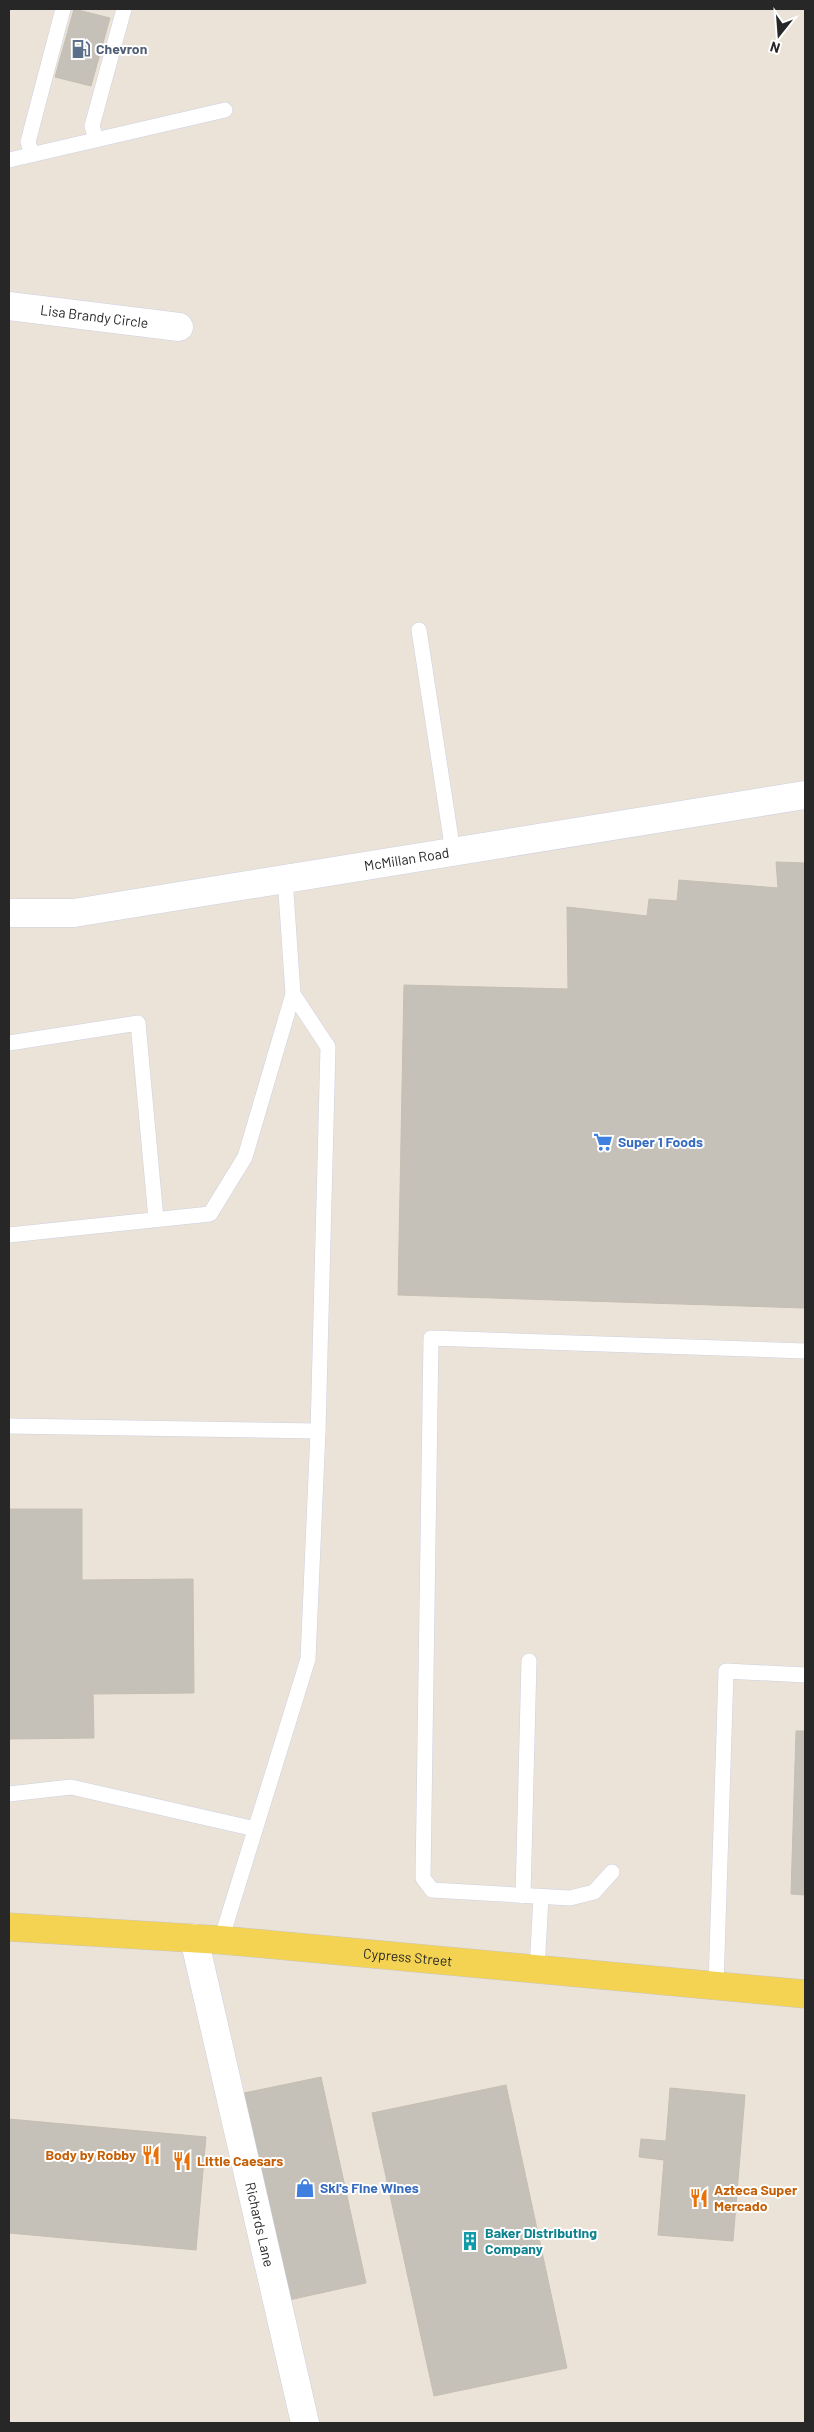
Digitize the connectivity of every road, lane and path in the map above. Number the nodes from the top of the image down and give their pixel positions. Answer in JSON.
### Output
{"nodes":[{"id":1,"x":63,"y":9,"type":"edge"},
{"id":2,"x":124,"y":9,"type":"edge"},
{"id":3,"x":225,"y":110,"type":"dead end"},
{"id":4,"x":96,"y":139,"type":"junction"},
{"id":5,"x":32,"y":154,"type":"junction"},
{"id":6,"x":9,"y":160,"type":"edge"},
{"id":7,"x":9,"y":306,"type":"edge"},
{"id":8,"x":180,"y":327,"type":"dead end"},
{"id":9,"x":419,"y":630,"type":"dead end"},
{"id":10,"x":805,"y":794,"type":"edge"},
{"id":11,"x":453,"y":852,"type":"junction"},
{"id":12,"x":285,"y":878,"type":"junction"},
{"id":13,"x":9,"y":913,"type":"edge"},
{"id":14,"x":293,"y":994,"type":"junction"},
{"id":15,"x":9,"y":1043,"type":"edge"},
{"id":16,"x":156,"y":1219,"type":"junction"},
{"id":17,"x":9,"y":1235,"type":"edge"},
{"id":18,"x":805,"y":1351,"type":"edge"},
{"id":19,"x":9,"y":1426,"type":"edge"},
{"id":20,"x":318,"y":1431,"type":"junction"},
{"id":21,"x":529,"y":1661,"type":"dead end"},
{"id":22,"x":805,"y":1675,"type":"edge"},
{"id":23,"x":9,"y":1794,"type":"edge"},
{"id":24,"x":255,"y":1829,"type":"junction"},
{"id":25,"x":612,"y":1872,"type":"dead end"},
{"id":26,"x":523,"y":1896,"type":"junction"},
{"id":27,"x":541,"y":1897,"type":"junction"},
{"id":28,"x":9,"y":1927,"type":"edge"},
{"id":29,"x":208,"y":1939,"type":"junction"},
{"id":30,"x":537,"y":1970,"type":"junction"},
{"id":31,"x":716,"y":1986,"type":"junction"},
{"id":32,"x":805,"y":1994,"type":"edge"},
{"id":33,"x":305,"y":2423,"type":"edge"}],
"edges":[{"from":1,"to":5,"type":"lane"},
{"from":2,"to":4,"type":"lane"},
{"from":3,"to":4,"type":"lane"},
{"from":4,"to":5,"type":"lane"},
{"from":5,"to":6,"type":"lane"},
{"from":7,"to":8,"type":"street","name":"Lisa Brandy Circle"},
{"from":9,"to":11,"type":"lane"},
{"from":10,"to":11,"type":"street","name":"McMillan Road"},
{"from":11,"to":12,"type":"street","name":"McMillan Road"},
{"from":12,"to":13,"type":"street","name":"McMillan Road"},
{"from":12,"to":14,"type":"lane"},
{"from":14,"to":16,"type":"lane"},
{"from":14,"to":20,"type":"lane"},
{"from":15,"to":16,"type":"lane"},
{"from":16,"to":17,"type":"lane"},
{"from":18,"to":26,"type":"lane"},
{"from":19,"to":20,"type":"lane"},
{"from":20,"to":24,"type":"lane"},
{"from":21,"to":26,"type":"lane"},
{"from":22,"to":31,"type":"lane"},
{"from":23,"to":24,"type":"lane"},
{"from":24,"to":29,"type":"lane"},
{"from":25,"to":27,"type":"lane"},
{"from":26,"to":27,"type":"lane"},
{"from":27,"to":30,"type":"lane"},
{"from":28,"to":29,"type":"main road","name":"Cypress Street"},
{"from":29,"to":30,"type":"main road","name":"Cypress Street"},
{"from":29,"to":33,"type":"street","name":"Richards Lane"},
{"from":30,"to":31,"type":"main road","name":"Cypress Street"},
{"from":31,"to":32,"type":"main road","name":"Cypress Street"}]}
